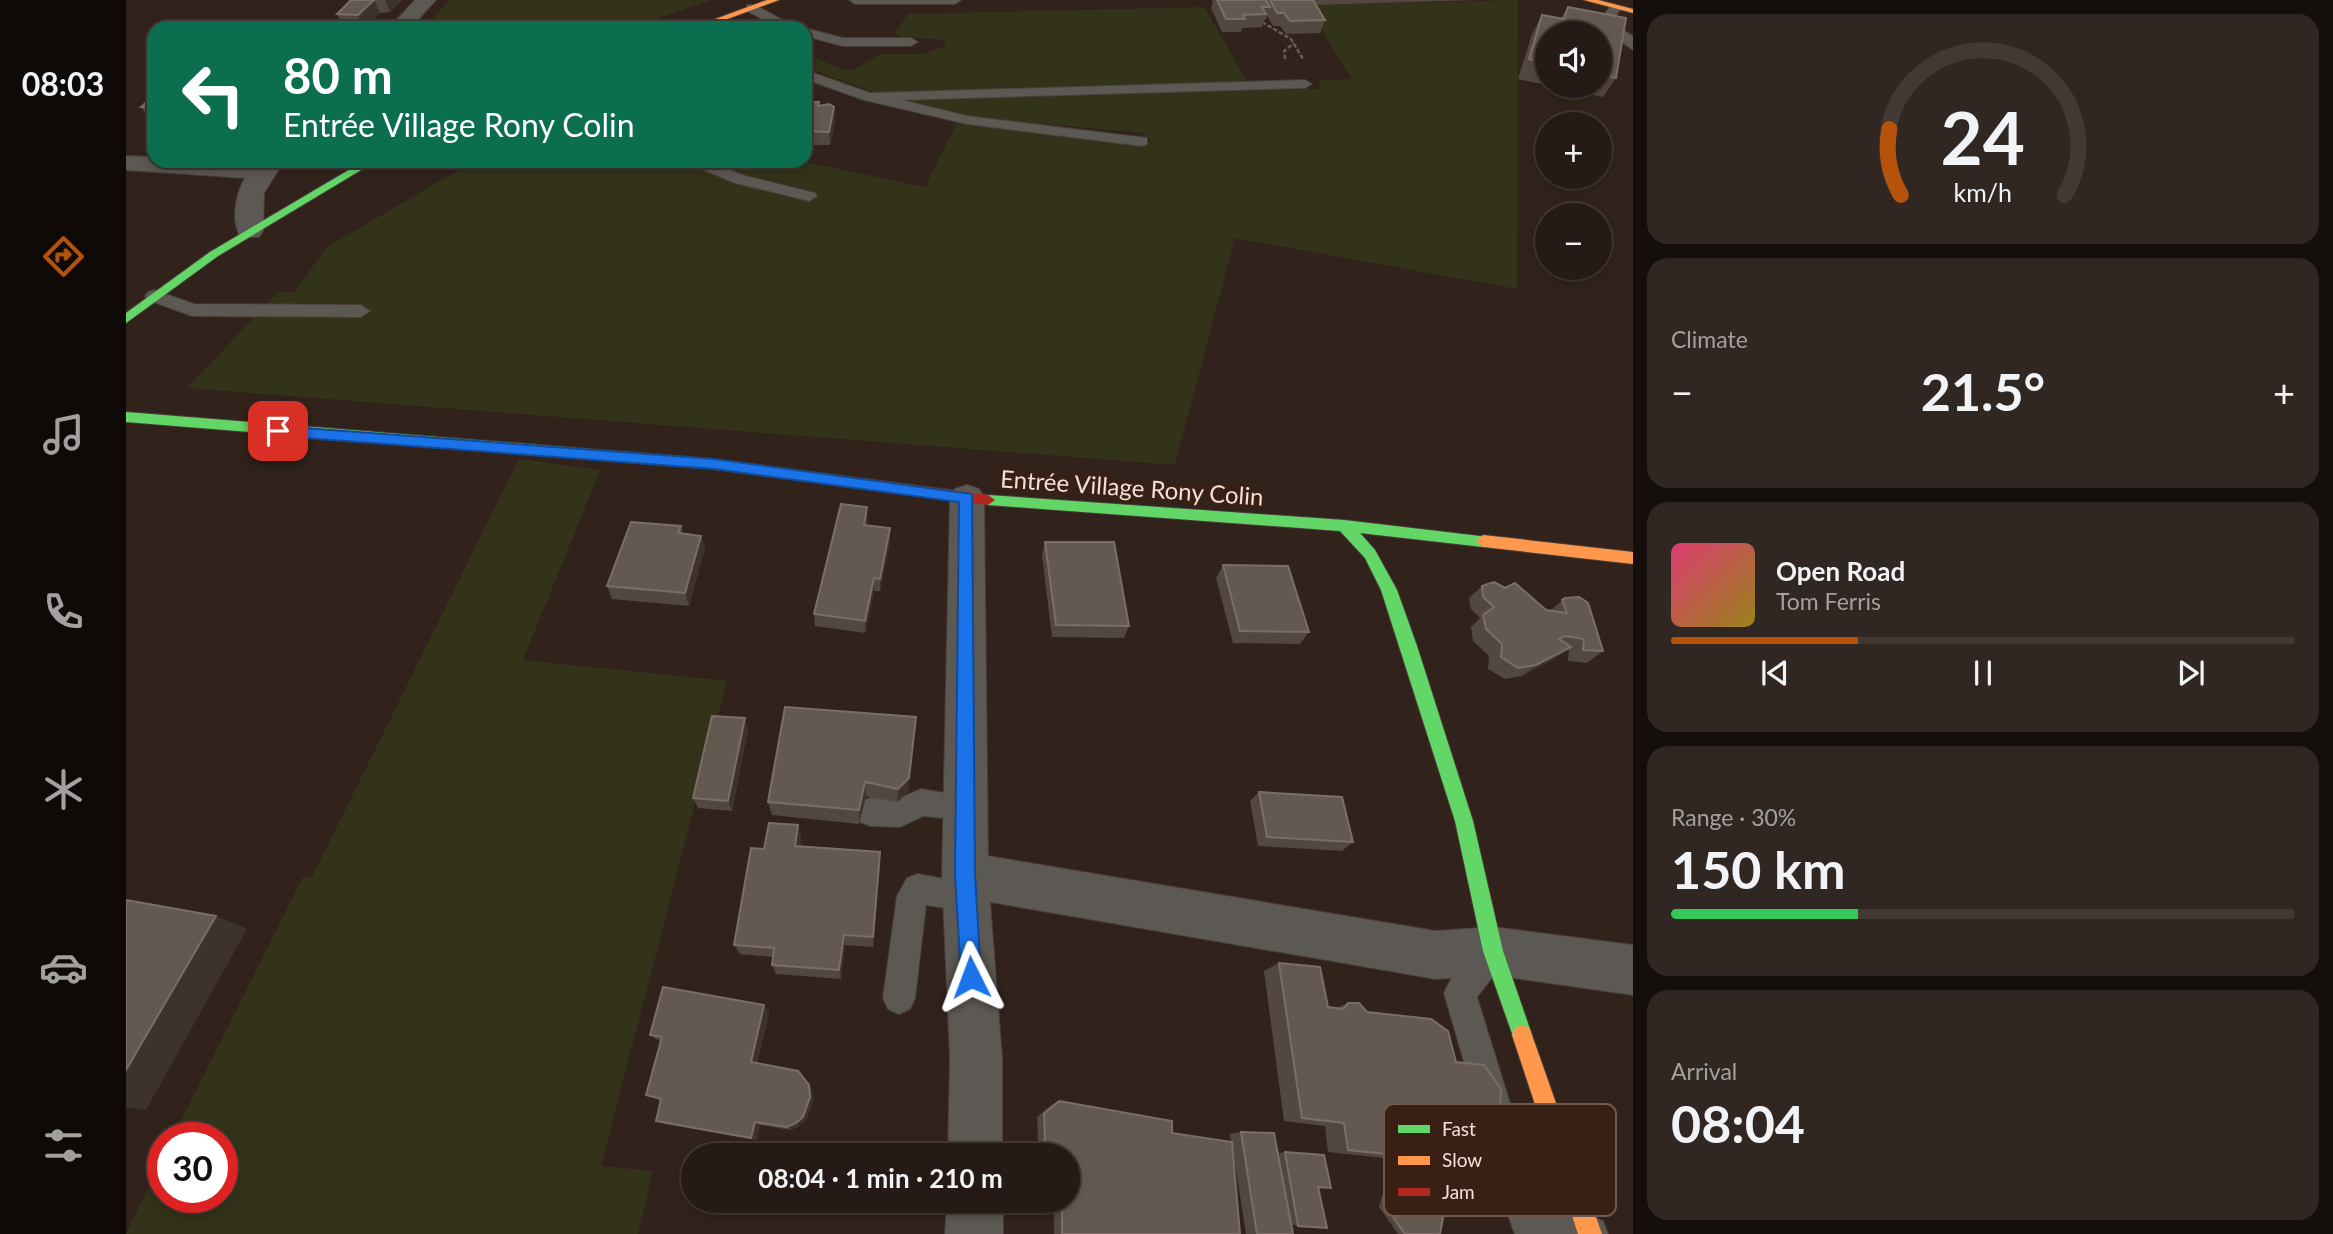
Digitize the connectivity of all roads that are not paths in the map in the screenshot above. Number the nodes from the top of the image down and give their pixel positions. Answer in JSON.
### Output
{"nodes":[{"id":1,"x":426,"y":0,"type":"edge"},
{"id":2,"x":775,"y":0,"type":"edge"},
{"id":3,"x":855,"y":0,"type":"edge"},
{"id":4,"x":955,"y":0,"type":"edge"},
{"id":5,"x":1588,"y":0,"type":"edge"},
{"id":6,"x":1616,"y":7,"type":"junction"},
{"id":7,"x":751,"y":8,"type":"junction"},
{"id":8,"x":1633,"y":11,"type":"edge"},
{"id":9,"x":406,"y":21,"type":"edge"},
{"id":10,"x":715,"y":21,"type":"edge"},
{"id":11,"x":776,"y":21,"type":"edge"},
{"id":12,"x":812,"y":34,"type":"edge"},
{"id":13,"x":911,"y":42,"type":"dead end"},
{"id":14,"x":1633,"y":46,"type":"edge"},
{"id":15,"x":1295,"y":67,"type":"road end"},
{"id":16,"x":812,"y":77,"type":"edge"},
{"id":17,"x":869,"y":97,"type":"junction"},
{"id":18,"x":1142,"y":141,"type":"dead end"},
{"id":19,"x":126,"y":163,"type":"edge"},
{"id":20,"x":147,"y":163,"type":"edge"},
{"id":21,"x":266,"y":168,"type":"edge"},
{"id":22,"x":360,"y":168,"type":"edge"},
{"id":23,"x":709,"y":168,"type":"edge"},
{"id":24,"x":809,"y":196,"type":"dead end"},
{"id":25,"x":250,"y":231,"type":"junction"},
{"id":26,"x":154,"y":296,"type":"junction"},
{"id":27,"x":361,"y":310,"type":"dead end"},
{"id":28,"x":126,"y":319,"type":"edge"},
{"id":29,"x":126,"y":418,"type":"edge"},
{"id":30,"x":967,"y":498,"type":"junction"},
{"id":31,"x":1344,"y":526,"type":"junction"},
{"id":32,"x":1633,"y":558,"type":"edge"},
{"id":33,"x":965,"y":807,"type":"junction"},
{"id":34,"x":870,"y":812,"type":"edge"},
{"id":35,"x":966,"y":885,"type":"junction"},
{"id":36,"x":1493,"y":951,"type":"junction"},
{"id":37,"x":1633,"y":970,"type":"edge"},
{"id":38,"x":899,"y":998,"type":"dead end"},
{"id":39,"x":1493,"y":1104,"type":"edge"},
{"id":40,"x":1545,"y":1104,"type":"edge"},
{"id":41,"x":975,"y":1143,"type":"edge"},
{"id":42,"x":975,"y":1213,"type":"edge"},
{"id":43,"x":1527,"y":1216,"type":"edge"},
{"id":44,"x":1584,"y":1216,"type":"edge"},
{"id":45,"x":974,"y":1234,"type":"edge"},
{"id":46,"x":1590,"y":1234,"type":"edge"}],
"edges":[{"from":1,"to":9,"type":"street"},
{"from":2,"to":7,"type":"street"},
{"from":3,"to":4,"type":"lane"},
{"from":5,"to":6,"type":"street"},
{"from":6,"to":8,"type":"street"},
{"from":6,"to":14,"type":"lane"},
{"from":7,"to":10,"type":"street"},
{"from":7,"to":11,"type":"lane"},
{"from":12,"to":13,"type":"lane"},
{"from":15,"to":17,"type":"lane"},
{"from":16,"to":17,"type":"lane"},
{"from":17,"to":18,"type":"lane"},
{"from":19,"to":20,"type":"street"},
{"from":21,"to":25,"type":"street"},
{"from":22,"to":25,"type":"street"},
{"from":23,"to":24,"type":"lane"},
{"from":25,"to":26,"type":"street"},
{"from":26,"to":27,"type":"lane"},
{"from":26,"to":28,"type":"street"},
{"from":29,"to":30,"type":"street","name":"Entrée Village Rony Colin"},
{"from":30,"to":31,"type":"street","name":"Entrée Village Rony Colin"},
{"from":30,"to":33,"type":"street"},
{"from":31,"to":32,"type":"street","name":"Entrée Village Rony Colin"},
{"from":31,"to":36,"type":"street"},
{"from":33,"to":34,"type":"lane"},
{"from":33,"to":35,"type":"street"},
{"from":35,"to":36,"type":"street"},
{"from":35,"to":38,"type":"lane"},
{"from":35,"to":41,"type":"street"},
{"from":36,"to":37,"type":"street"},
{"from":36,"to":39,"type":"lane"},
{"from":36,"to":40,"type":"street"},
{"from":42,"to":45,"type":"street"},
{"from":43,"to":46,"type":"lane"},
{"from":44,"to":46,"type":"street"}]}
